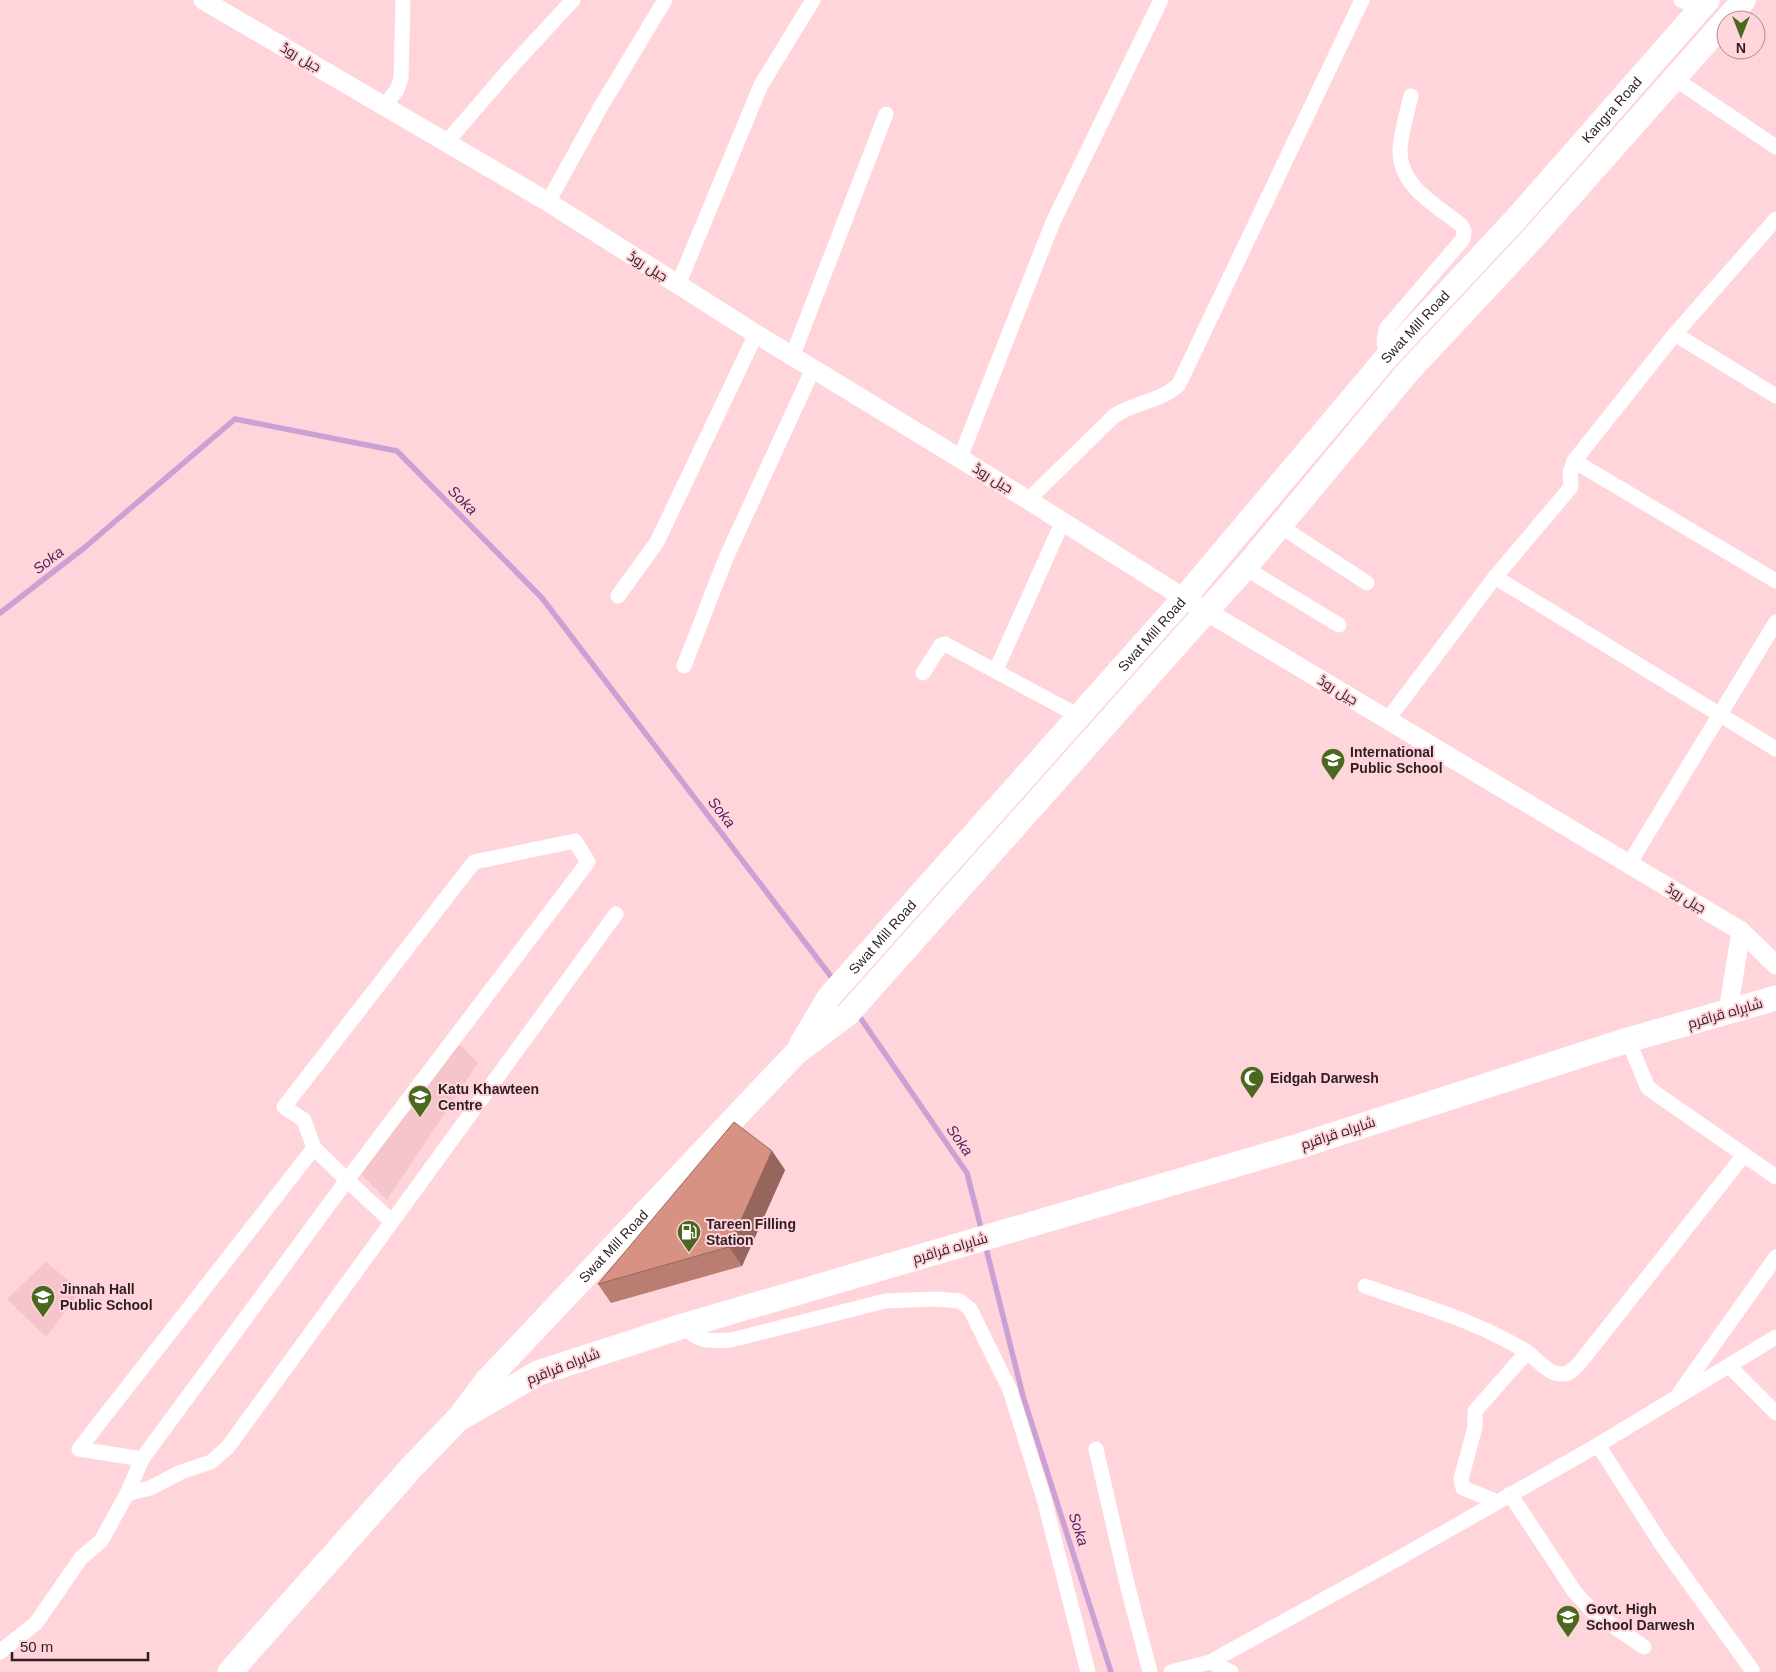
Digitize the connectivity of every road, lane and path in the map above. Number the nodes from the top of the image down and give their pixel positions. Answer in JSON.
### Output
{"nodes":[{"id":1,"x":203,"y":0,"type":"edge"},
{"id":2,"x":403,"y":0,"type":"edge"},
{"id":3,"x":573,"y":0,"type":"edge"},
{"id":4,"x":664,"y":0,"type":"edge"},
{"id":5,"x":813,"y":0,"type":"edge"},
{"id":6,"x":1161,"y":0,"type":"edge"},
{"id":7,"x":1362,"y":0,"type":"edge"},
{"id":8,"x":1744,"y":0,"type":"edge"},
{"id":9,"x":1696,"y":3,"type":"edge"},
{"id":10,"x":1735,"y":10,"type":"edge"},
{"id":11,"x":1716,"y":32,"type":"edge"},
{"id":12,"x":1675,"y":79,"type":"junction"},
{"id":13,"x":1411,"y":96,"type":"dead end"},
{"id":14,"x":384,"y":106,"type":"junction"},
{"id":15,"x":886,"y":114,"type":"dead end"},
{"id":16,"x":446,"y":143,"type":"junction"},
{"id":17,"x":1776,"y":147,"type":"edge"},
{"id":18,"x":548,"y":202,"type":"junction"},
{"id":19,"x":1776,"y":219,"type":"edge"},
{"id":20,"x":1515,"y":220,"type":"joint"},
{"id":21,"x":1534,"y":237,"type":"joint"},
{"id":22,"x":678,"y":285,"type":"junction"},
{"id":23,"x":756,"y":334,"type":"junction"},
{"id":24,"x":1675,"y":334,"type":"junction"},
{"id":25,"x":792,"y":356,"type":"junction"},
{"id":26,"x":1387,"y":356,"type":"junction"},
{"id":27,"x":813,"y":369,"type":"junction"},
{"id":28,"x":1775,"y":395,"type":"edge"},
{"id":29,"x":960,"y":458,"type":"junction"},
{"id":30,"x":1574,"y":461,"type":"junction"},
{"id":31,"x":1028,"y":500,"type":"junction"},
{"id":32,"x":1062,"y":522,"type":"junction"},
{"id":33,"x":1280,"y":526,"type":"junction"},
{"id":34,"x":1245,"y":568,"type":"junction"},
{"id":35,"x":1495,"y":578,"type":"junction"},
{"id":36,"x":1776,"y":581,"type":"edge"},
{"id":37,"x":1367,"y":583,"type":"dead end"},
{"id":38,"x":618,"y":596,"type":"dead end"},
{"id":39,"x":1184,"y":598,"type":"junction"},
{"id":40,"x":1206,"y":611,"type":"junction"},
{"id":41,"x":1776,"y":622,"type":"edge"},
{"id":42,"x":1340,"y":624,"type":"dead end"},
{"id":43,"x":684,"y":666,"type":"dead end"},
{"id":44,"x":996,"y":670,"type":"junction"},
{"id":45,"x":923,"y":674,"type":"dead end"},
{"id":46,"x":1718,"y":714,"type":"junction"},
{"id":47,"x":1079,"y":716,"type":"junction"},
{"id":48,"x":1388,"y":719,"type":"junction"},
{"id":49,"x":1776,"y":749,"type":"edge"},
{"id":50,"x":1629,"y":864,"type":"junction"},
{"id":51,"x":616,"y":914,"type":"dead end"},
{"id":52,"x":1742,"y":931,"type":"junction"},
{"id":53,"x":1776,"y":965,"type":"edge"},
{"id":54,"x":1776,"y":998,"type":"edge"},
{"id":55,"x":1728,"y":1012,"type":"junction"},
{"id":56,"x":1628,"y":1040,"type":"junction"},
{"id":57,"x":795,"y":1054,"type":"junction"},
{"id":58,"x":314,"y":1148,"type":"junction"},
{"id":59,"x":1744,"y":1155,"type":"junction"},
{"id":60,"x":1776,"y":1177,"type":"edge"},
{"id":61,"x":347,"y":1180,"type":"junction"},
{"id":62,"x":392,"y":1222,"type":"junction"},
{"id":63,"x":1776,"y":1257,"type":"edge"},
{"id":64,"x":1365,"y":1286,"type":"dead end"},
{"id":65,"x":683,"y":1326,"type":"junction"},
{"id":66,"x":1776,"y":1337,"type":"edge"},
{"id":67,"x":1526,"y":1352,"type":"junction"},
{"id":68,"x":1729,"y":1366,"type":"junction"},
{"id":69,"x":1676,"y":1398,"type":"junction"},
{"id":70,"x":1776,"y":1413,"type":"edge"},
{"id":71,"x":457,"y":1420,"type":"junction"},
{"id":72,"x":1598,"y":1445,"type":"junction"},
{"id":73,"x":1096,"y":1449,"type":"dead end"},
{"id":74,"x":142,"y":1459,"type":"junction"},
{"id":75,"x":127,"y":1494,"type":"junction"},
{"id":76,"x":1510,"y":1494,"type":"junction"},
{"id":77,"x":1495,"y":1501,"type":"junction"},
{"id":78,"x":1644,"y":1647,"type":"dead end"},
{"id":79,"x":0,"y":1652,"type":"edge"},
{"id":80,"x":1210,"y":1662,"type":"junction"},
{"id":81,"x":1752,"y":1670,"type":"dead end"},
{"id":82,"x":230,"y":1672,"type":"edge"},
{"id":83,"x":1088,"y":1672,"type":"edge"},
{"id":84,"x":1150,"y":1672,"type":"edge"},
{"id":85,"x":1171,"y":1672,"type":"edge"},
{"id":86,"x":1232,"y":1672,"type":"edge"}],
"edges":[{"from":1,"to":14,"type":"street","name":"جیل روڈ"},
{"from":2,"to":14,"type":"street"},
{"from":3,"to":16,"type":"street"},
{"from":4,"to":18,"type":"street"},
{"from":5,"to":22,"type":"street"},
{"from":6,"to":29,"type":"street"},
{"from":7,"to":31,"type":"street"},
{"from":8,"to":10,"type":"main road","name":"Kangra Road"},
{"from":9,"to":20,"type":"main road","name":"Kangra Road"},
{"from":11,"to":12,"type":"main road","name":"Kangra Road"},
{"from":12,"to":17,"type":"street"},
{"from":12,"to":21,"type":"main road","name":"Kangra Road"},
{"from":13,"to":26,"type":"street"},
{"from":14,"to":16,"type":"street","name":"جیل روڈ"},
{"from":15,"to":25,"type":"street"},
{"from":16,"to":18,"type":"street","name":"جیل روڈ"},
{"from":18,"to":22,"type":"street","name":"جیل روڈ"},
{"from":19,"to":24,"type":"street"},
{"from":20,"to":26,"type":"main road","name":"Swat Mill Road"},
{"from":21,"to":33,"type":"main road","name":"Swat Mill Road"},
{"from":22,"to":23,"type":"street","name":"جیل روڈ"},
{"from":23,"to":25,"type":"street","name":"جیل روڈ"},
{"from":23,"to":38,"type":"street"},
{"from":24,"to":28,"type":"street"},
{"from":24,"to":30,"type":"street"},
{"from":25,"to":27,"type":"street","name":"جیل روڈ"},
{"from":26,"to":39,"type":"main road","name":"Swat Mill Road"},
{"from":27,"to":29,"type":"street","name":"جیل روڈ"},
{"from":27,"to":43,"type":"street"},
{"from":29,"to":31,"type":"street","name":"جیل روڈ"},
{"from":30,"to":35,"type":"street"},
{"from":30,"to":36,"type":"street"},
{"from":31,"to":32,"type":"street","name":"جیل روڈ"},
{"from":32,"to":39,"type":"street","name":"جیل روڈ"},
{"from":32,"to":44,"type":"street"},
{"from":33,"to":34,"type":"main road","name":"Swat Mill Road"},
{"from":33,"to":37,"type":"street"},
{"from":34,"to":40,"type":"main road","name":"Swat Mill Road"},
{"from":34,"to":42,"type":"street"},
{"from":35,"to":46,"type":"street"},
{"from":35,"to":48,"type":"street"},
{"from":39,"to":40,"type":"street","name":"جیل روڈ"},
{"from":39,"to":47,"type":"main road","name":"Swat Mill Road"},
{"from":40,"to":48,"type":"street","name":"جیل روڈ"},
{"from":40,"to":57,"type":"main road","name":"Swat Mill Road"},
{"from":41,"to":46,"type":"street"},
{"from":44,"to":45,"type":"street"},
{"from":44,"to":47,"type":"street"},
{"from":46,"to":49,"type":"street"},
{"from":46,"to":50,"type":"street"},
{"from":47,"to":57,"type":"main road","name":"Swat Mill Road"},
{"from":48,"to":50,"type":"street","name":"جیل روڈ"},
{"from":50,"to":52,"type":"street","name":"جیل روڈ"},
{"from":51,"to":62,"type":"street"},
{"from":52,"to":53,"type":"street","name":"جیل روڈ"},
{"from":52,"to":55,"type":"street"},
{"from":54,"to":55,"type":"highway","name":"شاہراہ قراقرم"},
{"from":55,"to":56,"type":"highway","name":"شاہراہ قراقرم"},
{"from":56,"to":59,"type":"street"},
{"from":56,"to":65,"type":"highway","name":"شاہراہ قراقرم"},
{"from":57,"to":71,"type":"main road","name":"Swat Mill Road"},
{"from":58,"to":61,"type":"street"},
{"from":58,"to":61,"type":"street"},
{"from":58,"to":74,"type":"street"},
{"from":59,"to":60,"type":"street"},
{"from":59,"to":67,"type":"street"},
{"from":61,"to":62,"type":"street"},
{"from":61,"to":74,"type":"street"},
{"from":62,"to":75,"type":"street"},
{"from":63,"to":69,"type":"street"},
{"from":64,"to":67,"type":"street"},
{"from":65,"to":71,"type":"highway","name":"شاہراہ قراقرم"},
{"from":65,"to":83,"type":"street"},
{"from":66,"to":68,"type":"street"},
{"from":67,"to":77,"type":"street"},
{"from":68,"to":69,"type":"street"},
{"from":68,"to":70,"type":"street"},
{"from":69,"to":72,"type":"street"},
{"from":71,"to":82,"type":"highway","name":"شاہراہ قراقرم"},
{"from":72,"to":76,"type":"street"},
{"from":72,"to":81,"type":"street"},
{"from":73,"to":84,"type":"street"},
{"from":74,"to":75,"type":"street"},
{"from":75,"to":79,"type":"street"},
{"from":76,"to":77,"type":"street"},
{"from":76,"to":78,"type":"street"},
{"from":77,"to":80,"type":"street"},
{"from":80,"to":85,"type":"street"},
{"from":80,"to":86,"type":"street"}]}
